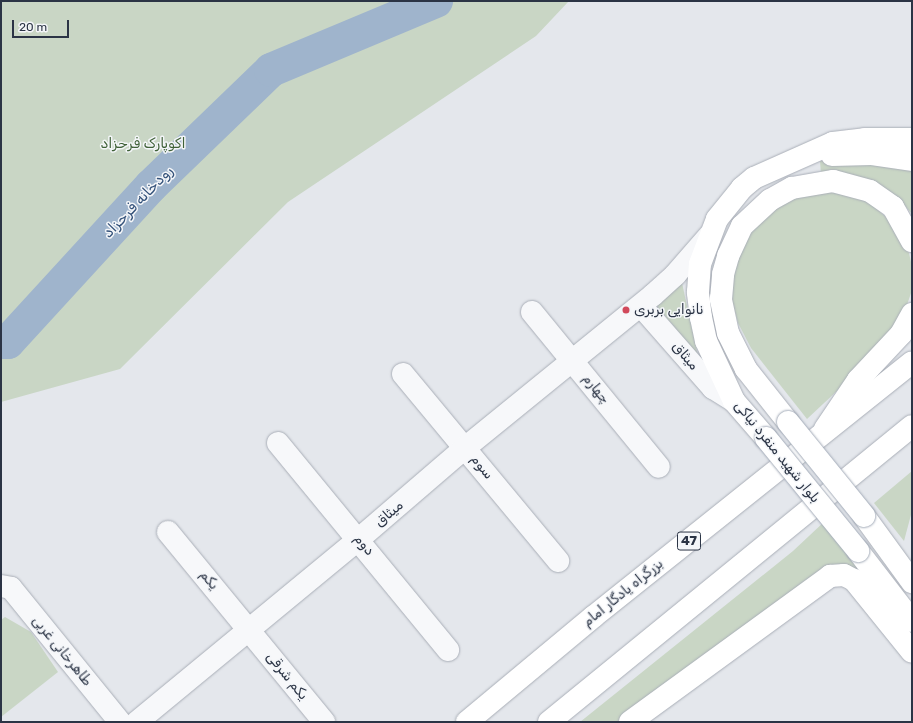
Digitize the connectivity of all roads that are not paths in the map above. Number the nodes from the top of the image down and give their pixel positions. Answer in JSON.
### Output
{"nodes":[{"id":1,"x":912,"y":139,"type":"edge"},
{"id":2,"x":806,"y":157,"type":"junction"},
{"id":3,"x":912,"y":160,"type":"edge"},
{"id":4,"x":893,"y":207,"type":"junction"},
{"id":5,"x":912,"y":224,"type":"edge"},
{"id":6,"x":709,"y":236,"type":"junction"},
{"id":7,"x":912,"y":241,"type":"edge"},
{"id":8,"x":641,"y":306,"type":"junction"},
{"id":9,"x":532,"y":312,"type":"dead end"},
{"id":10,"x":912,"y":314,"type":"edge"},
{"id":11,"x":573,"y":361,"type":"junction"},
{"id":12,"x":912,"y":362,"type":"edge"},
{"id":13,"x":403,"y":374,"type":"dead end"},
{"id":14,"x":734,"y":401,"type":"junction"},
{"id":15,"x":912,"y":426,"type":"edge"},
{"id":16,"x":822,"y":432,"type":"junction"},
{"id":17,"x":278,"y":442,"type":"dead end"},
{"id":18,"x":466,"y":447,"type":"junction"},
{"id":19,"x":659,"y":467,"type":"dead end"},
{"id":20,"x":168,"y":532,"type":"dead end"},
{"id":21,"x":359,"y":539,"type":"junction"},
{"id":22,"x":558,"y":561,"type":"dead end"},
{"id":23,"x":912,"y":582,"type":"edge"},
{"id":24,"x":1,"y":586,"type":"edge"},
{"id":25,"x":912,"y":621,"type":"edge"},
{"id":26,"x":249,"y":629,"type":"junction"},
{"id":27,"x":448,"y":650,"type":"dead end"},
{"id":28,"x":912,"y":652,"type":"edge"},
{"id":29,"x":120,"y":722,"type":"edge"},
{"id":30,"x":137,"y":722,"type":"edge"},
{"id":31,"x":324,"y":722,"type":"edge"},
{"id":32,"x":467,"y":722,"type":"edge"},
{"id":33,"x":549,"y":722,"type":"edge"},
{"id":34,"x":630,"y":722,"type":"edge"}],
"edges":[{"from":1,"to":2,"type":"main road","name":"بلوار شهید منفرد نیاکی"},
{"from":2,"to":3,"type":"main road"},
{"from":2,"to":6,"type":"main road","name":"بلوار شهید منفرد نیاکی"},
{"from":4,"to":5,"type":"main road"},
{"from":4,"to":7,"type":"main road","name":"بلوار شهید منفرد نیاکی"},
{"from":4,"to":23,"type":"main road","name":"بلوار شهید منفرد نیاکی","bridge":true},
{"from":6,"to":8,"type":"street","name":"میثاق"},
{"from":6,"to":14,"type":"main road","name":"بلوار شهید منفرد نیاکی"},
{"from":8,"to":11,"type":"street","name":"میثاق"},
{"from":8,"to":14,"type":"street","name":"میثاق"},
{"from":9,"to":11,"type":"street","name":"چهارم"},
{"from":10,"to":16,"type":"main road"},
{"from":11,"to":18,"type":"street","name":"میثاق"},
{"from":11,"to":19,"type":"street","name":"چهارم"},
{"from":12,"to":16,"type":"main road","name":"بزرگراه یادگار امام","number":"47"},
{"from":13,"to":18,"type":"street","name":"سوم"},
{"from":14,"to":25,"type":"main road","name":"بلوار شهید منفرد نیاکی","bridge":true},
{"from":15,"to":33,"type":"main road"},
{"from":16,"to":32,"type":"main road","name":"بزرگراه یادگار امام","number":"47"},
{"from":17,"to":21,"type":"street","name":"دوم"},
{"from":18,"to":21,"type":"street","name":"میثاق"},
{"from":18,"to":22,"type":"street","name":"سوم"},
{"from":20,"to":26,"type":"street","name":"یکم"},
{"from":21,"to":26,"type":"street","name":"میثاق"},
{"from":21,"to":27,"type":"street","name":"دوم"},
{"from":24,"to":29,"type":"street","name":"طاهرخانی غربی"},
{"from":26,"to":30,"type":"street","name":"میثاق"},
{"from":26,"to":31,"type":"street","name":"یکم شرقی"},
{"from":28,"to":34,"type":"main road"}]}
